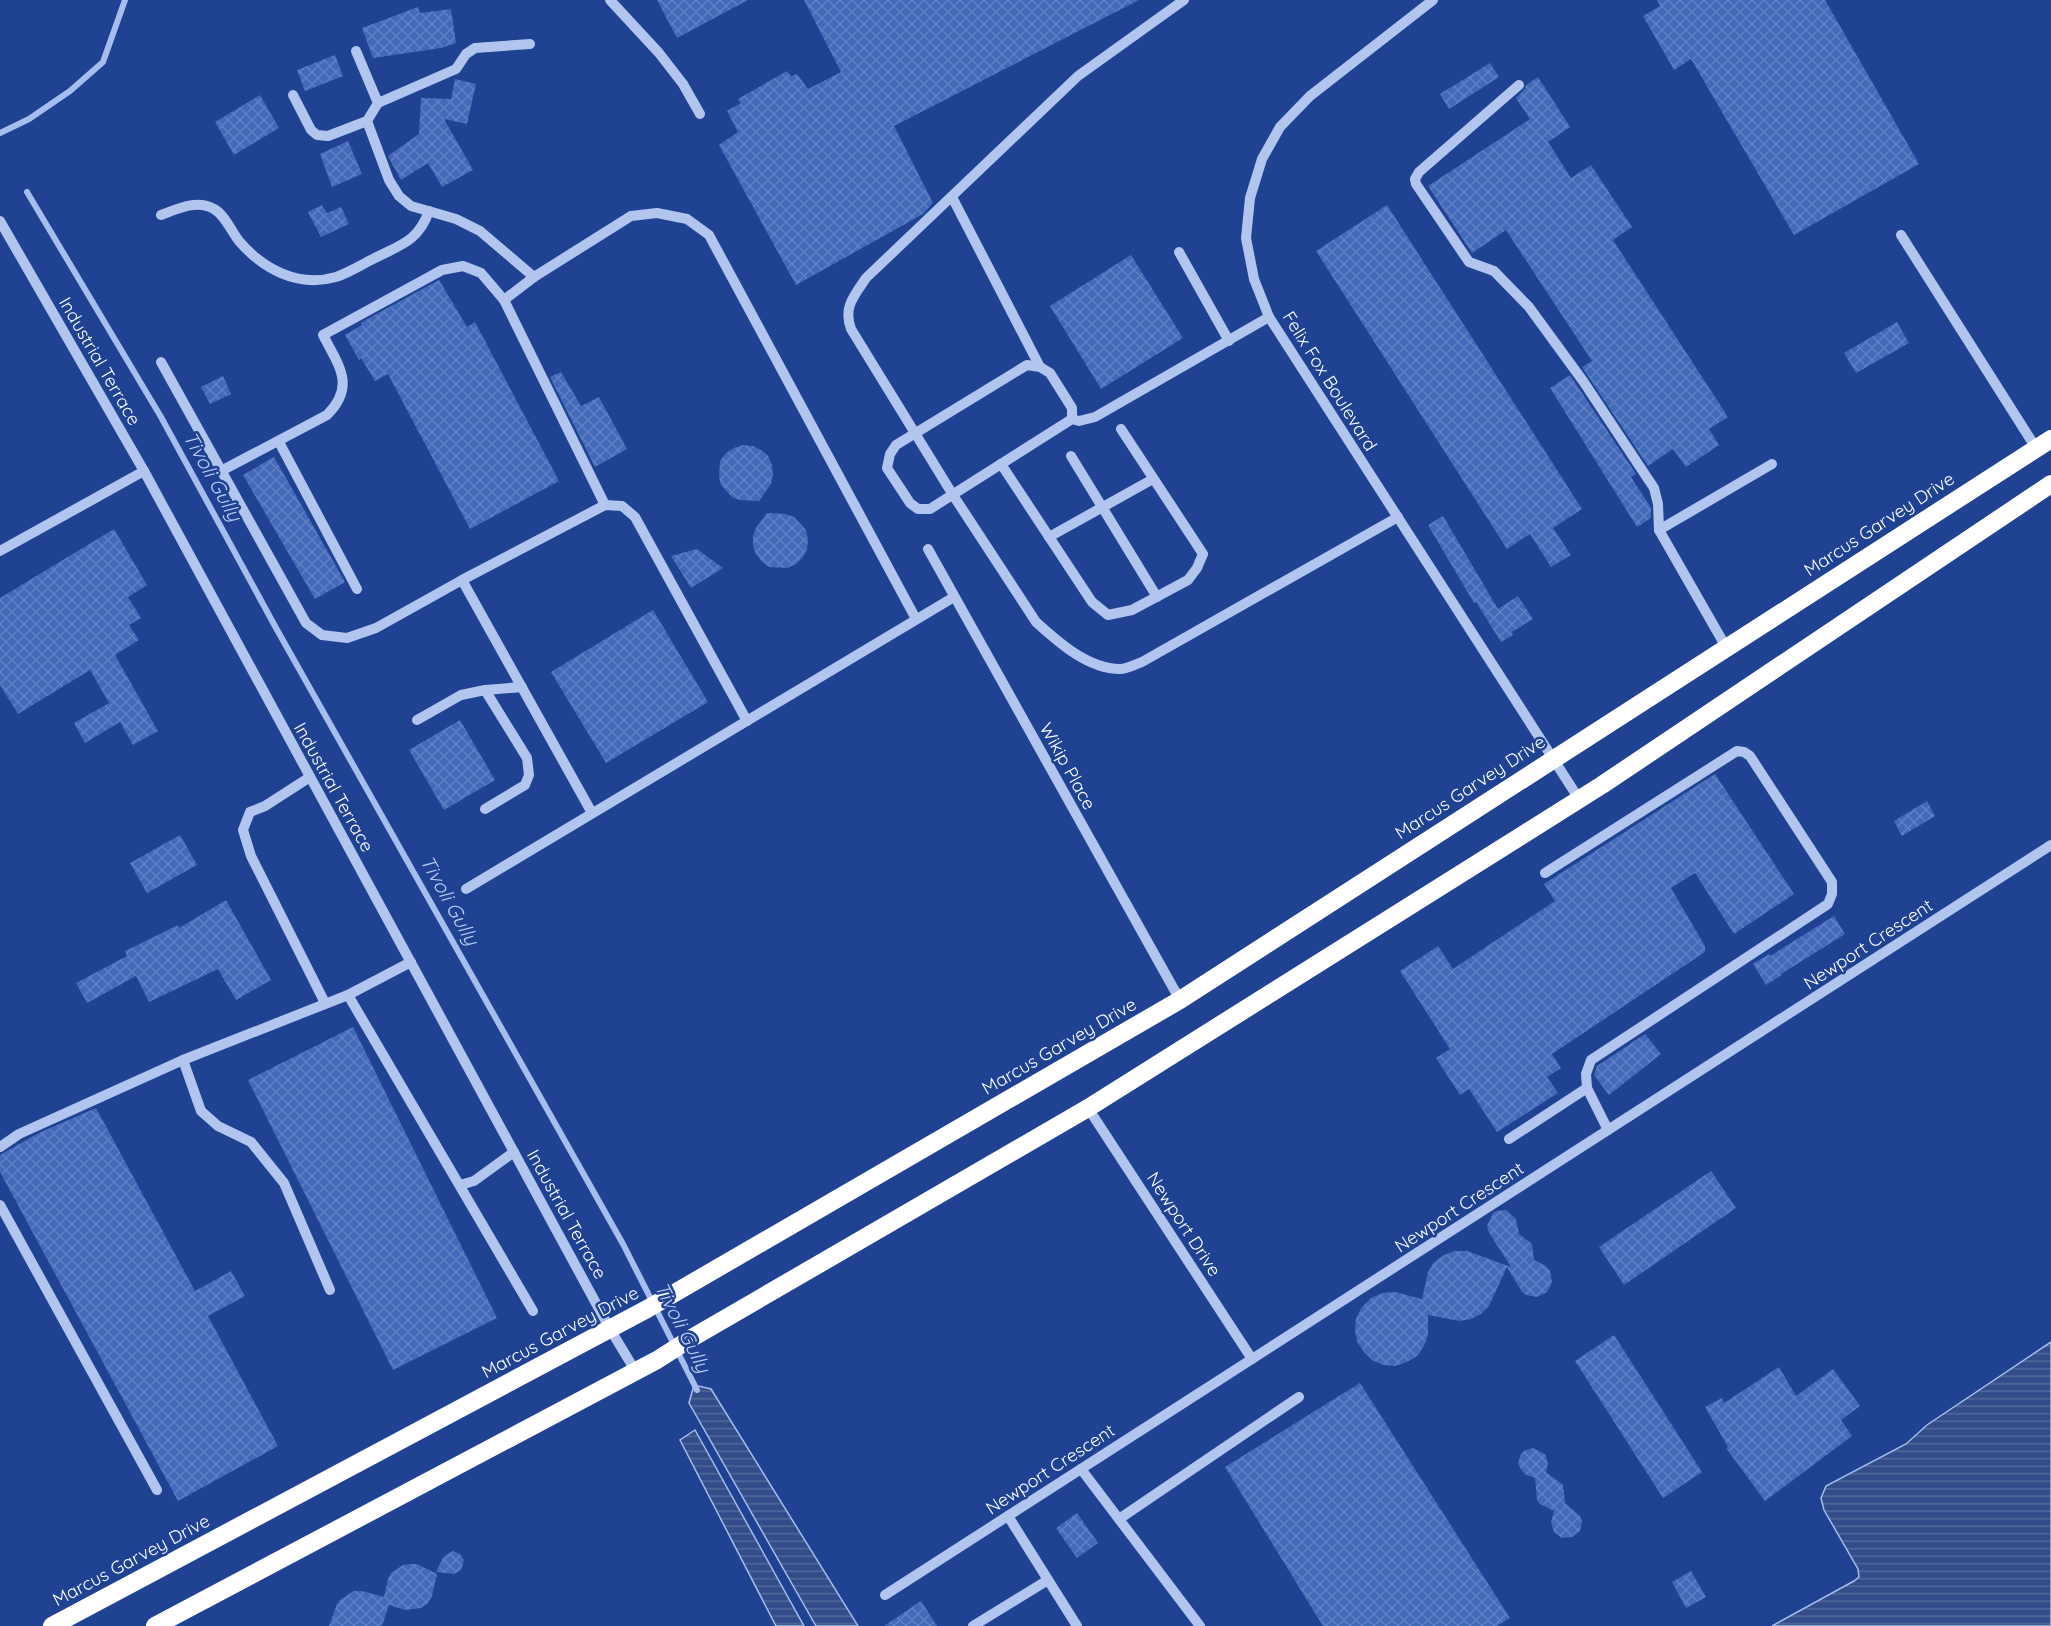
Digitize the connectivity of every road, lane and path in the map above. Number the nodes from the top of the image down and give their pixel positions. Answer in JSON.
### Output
{"nodes":[{"id":1,"x":610,"y":0,"type":"edge"},
{"id":2,"x":1184,"y":0,"type":"edge"},
{"id":3,"x":1433,"y":0,"type":"edge"},
{"id":4,"x":530,"y":44,"type":"dead end"},
{"id":5,"x":356,"y":51,"type":"dead end"},
{"id":6,"x":1519,"y":85,"type":"dead end"},
{"id":7,"x":293,"y":95,"type":"dead end"},
{"id":8,"x":378,"y":103,"type":"junction"},
{"id":9,"x":700,"y":114,"type":"dead end"},
{"id":10,"x":367,"y":121,"type":"junction"},
{"id":11,"x":952,"y":197,"type":"junction"},
{"id":12,"x":429,"y":211,"type":"junction"},
{"id":13,"x":161,"y":215,"type":"dead end"},
{"id":14,"x":0,"y":221,"type":"edge"},
{"id":15,"x":1901,"y":235,"type":"dead end"},
{"id":16,"x":1179,"y":252,"type":"dead end"},
{"id":17,"x":534,"y":277,"type":"junction"},
{"id":18,"x":504,"y":300,"type":"junction"},
{"id":19,"x":1269,"y":317,"type":"junction"},
{"id":20,"x":1229,"y":341,"type":"junction"},
{"id":21,"x":161,"y":362,"type":"dead end"},
{"id":22,"x":1040,"y":367,"type":"junction"},
{"id":23,"x":1072,"y":419,"type":"junction"},
{"id":24,"x":1121,"y":429,"type":"dead end"},
{"id":25,"x":915,"y":433,"type":"junction"},
{"id":26,"x":279,"y":442,"type":"junction"},
{"id":27,"x":2044,"y":444,"type":"edge"},
{"id":28,"x":1071,"y":456,"type":"dead end"},
{"id":29,"x":1772,"y":464,"type":"dead end"},
{"id":30,"x":1001,"y":465,"type":"junction"},
{"id":31,"x":144,"y":471,"type":"junction"},
{"id":32,"x":221,"y":471,"type":"junction"},
{"id":33,"x":1153,"y":479,"type":"junction"},
{"id":34,"x":2051,"y":484,"type":"edge"},
{"id":35,"x":953,"y":495,"type":"junction"},
{"id":36,"x":605,"y":505,"type":"junction"},
{"id":37,"x":1101,"y":508,"type":"junction"},
{"id":38,"x":1398,"y":517,"type":"junction"},
{"id":39,"x":1659,"y":530,"type":"junction"},
{"id":40,"x":1049,"y":537,"type":"junction"},
{"id":41,"x":928,"y":549,"type":"dead end"},
{"id":42,"x":0,"y":551,"type":"edge"},
{"id":43,"x":462,"y":580,"type":"junction"},
{"id":44,"x":357,"y":589,"type":"dead end"},
{"id":45,"x":954,"y":597,"type":"junction"},
{"id":46,"x":1157,"y":597,"type":"junction"},
{"id":47,"x":916,"y":619,"type":"junction"},
{"id":48,"x":1726,"y":647,"type":"junction"},
{"id":49,"x":522,"y":687,"type":"junction"},
{"id":50,"x":485,"y":690,"type":"junction"},
{"id":51,"x":417,"y":720,"type":"dead end"},
{"id":52,"x":747,"y":721,"type":"junction"},
{"id":53,"x":1552,"y":759,"type":"junction"},
{"id":54,"x":310,"y":777,"type":"junction"},
{"id":55,"x":1579,"y":799,"type":"junction"},
{"id":56,"x":485,"y":809,"type":"dead end"},
{"id":57,"x":592,"y":813,"type":"junction"},
{"id":58,"x":2051,"y":845,"type":"edge"},
{"id":59,"x":1545,"y":873,"type":"dead end"},
{"id":60,"x":466,"y":889,"type":"dead end"},
{"id":61,"x":411,"y":962,"type":"junction"},
{"id":62,"x":348,"y":995,"type":"junction"},
{"id":63,"x":1180,"y":1000,"type":"junction"},
{"id":64,"x":325,"y":1003,"type":"junction"},
{"id":65,"x":183,"y":1060,"type":"junction"},
{"id":66,"x":1587,"y":1088,"type":"junction"},
{"id":67,"x":1088,"y":1108,"type":"junction"},
{"id":68,"x":1608,"y":1130,"type":"junction"},
{"id":69,"x":1509,"y":1139,"type":"dead end"},
{"id":70,"x":0,"y":1147,"type":"edge"},
{"id":71,"x":514,"y":1152,"type":"junction"},
{"id":72,"x":459,"y":1185,"type":"junction"},
{"id":73,"x":0,"y":1205,"type":"edge"},
{"id":74,"x":330,"y":1290,"type":"dead end"},
{"id":75,"x":532,"y":1311,"type":"dead end"},
{"id":76,"x":610,"y":1329,"type":"junction"},
{"id":77,"x":1252,"y":1359,"type":"junction"},
{"id":78,"x":636,"y":1372,"type":"junction"},
{"id":79,"x":1299,"y":1397,"type":"dead end"},
{"id":80,"x":1081,"y":1470,"type":"junction"},
{"id":81,"x":157,"y":1490,"type":"dead end"},
{"id":82,"x":1008,"y":1516,"type":"junction"},
{"id":83,"x":1119,"y":1519,"type":"junction"},
{"id":84,"x":1048,"y":1580,"type":"junction"},
{"id":85,"x":885,"y":1595,"type":"dead end"},
{"id":86,"x":52,"y":1626,"type":"edge"},
{"id":87,"x":155,"y":1626,"type":"edge"},
{"id":88,"x":973,"y":1626,"type":"edge"},
{"id":89,"x":1077,"y":1626,"type":"edge"},
{"id":90,"x":1200,"y":1626,"type":"edge"}],
"edges":[{"from":1,"to":9,"type":"street"},
{"from":2,"to":11,"type":"street"},
{"from":3,"to":19,"type":"street","name":"Felix Fox Boulevard"},
{"from":4,"to":8,"type":"street"},
{"from":5,"to":8,"type":"street"},
{"from":6,"to":39,"type":"street"},
{"from":7,"to":10,"type":"street"},
{"from":8,"to":10,"type":"street"},
{"from":10,"to":12,"type":"street"},
{"from":11,"to":22,"type":"street"},
{"from":11,"to":25,"type":"street"},
{"from":12,"to":13,"type":"street"},
{"from":12,"to":17,"type":"street"},
{"from":14,"to":31,"type":"street","name":"Industrial Terrace"},
{"from":15,"to":27,"type":"street"},
{"from":16,"to":20,"type":"street"},
{"from":17,"to":18,"type":"street"},
{"from":17,"to":47,"type":"street"},
{"from":18,"to":26,"type":"street"},
{"from":18,"to":36,"type":"street"},
{"from":19,"to":20,"type":"street"},
{"from":19,"to":38,"type":"street","name":"Felix Fox Boulevard"},
{"from":20,"to":23,"type":"street"},
{"from":21,"to":32,"type":"street"},
{"from":22,"to":23,"type":"street"},
{"from":22,"to":25,"type":"street"},
{"from":23,"to":30,"type":"street"},
{"from":24,"to":33,"type":"street"},
{"from":25,"to":35,"type":"street"},
{"from":25,"to":35,"type":"street"},
{"from":26,"to":32,"type":"street"},
{"from":26,"to":44,"type":"street"},
{"from":27,"to":48,"type":"highway","name":"Marcus Garvey Drive"},
{"from":28,"to":37,"type":"street"},
{"from":29,"to":39,"type":"street"},
{"from":30,"to":35,"type":"street"},
{"from":30,"to":40,"type":"street"},
{"from":31,"to":42,"type":"street"},
{"from":31,"to":54,"type":"street","name":"Industrial Terrace"},
{"from":32,"to":43,"type":"street"},
{"from":33,"to":37,"type":"street"},
{"from":33,"to":46,"type":"street"},
{"from":34,"to":55,"type":"highway"},
{"from":35,"to":38,"type":"street"},
{"from":36,"to":43,"type":"street"},
{"from":36,"to":52,"type":"street"},
{"from":37,"to":40,"type":"street"},
{"from":37,"to":46,"type":"street"},
{"from":38,"to":53,"type":"street","name":"Felix Fox Boulevard"},
{"from":39,"to":48,"type":"street"},
{"from":40,"to":46,"type":"street"},
{"from":41,"to":45,"type":"street","name":"Wikip Place"},
{"from":43,"to":49,"type":"street"},
{"from":45,"to":47,"type":"street"},
{"from":45,"to":63,"type":"street","name":"Wikip Place"},
{"from":47,"to":52,"type":"street"},
{"from":48,"to":53,"type":"highway","name":"Marcus Garvey Drive"},
{"from":49,"to":50,"type":"street"},
{"from":49,"to":57,"type":"street"},
{"from":50,"to":51,"type":"street"},
{"from":50,"to":56,"type":"street"},
{"from":52,"to":57,"type":"street"},
{"from":53,"to":55,"type":"street","name":"Felix Fox Boulevard"},
{"from":53,"to":63,"type":"highway","name":"Marcus Garvey Drive"},
{"from":54,"to":61,"type":"street","name":"Industrial Terrace"},
{"from":54,"to":64,"type":"street"},
{"from":55,"to":67,"type":"highway"},
{"from":57,"to":60,"type":"street"},
{"from":58,"to":68,"type":"street","name":"Newport Crescent"},
{"from":59,"to":66,"type":"street"},
{"from":61,"to":62,"type":"street"},
{"from":61,"to":71,"type":"street","name":"Industrial Terrace"},
{"from":62,"to":64,"type":"street"},
{"from":62,"to":72,"type":"street"},
{"from":63,"to":76,"type":"highway","name":"Marcus Garvey Drive"},
{"from":64,"to":65,"type":"street"},
{"from":65,"to":70,"type":"street"},
{"from":65,"to":74,"type":"street"},
{"from":66,"to":68,"type":"street"},
{"from":66,"to":69,"type":"street"},
{"from":67,"to":77,"type":"street","name":"Newport Drive"},
{"from":67,"to":78,"type":"highway"},
{"from":68,"to":77,"type":"street","name":"Newport Crescent"},
{"from":71,"to":72,"type":"street"},
{"from":71,"to":76,"type":"street","name":"Industrial Terrace"},
{"from":72,"to":75,"type":"street"},
{"from":73,"to":81,"type":"street"},
{"from":76,"to":78,"type":"street","name":"Industrial Terrace"},
{"from":76,"to":86,"type":"highway","name":"Marcus Garvey Drive"},
{"from":77,"to":80,"type":"street","name":"Newport Crescent"},
{"from":78,"to":87,"type":"highway"},
{"from":79,"to":83,"type":"street"},
{"from":80,"to":82,"type":"street","name":"Newport Crescent"},
{"from":80,"to":83,"type":"street"},
{"from":82,"to":84,"type":"street"},
{"from":82,"to":85,"type":"street","name":"Newport Crescent"},
{"from":83,"to":90,"type":"street"},
{"from":84,"to":88,"type":"street"},
{"from":84,"to":89,"type":"street"}]}
